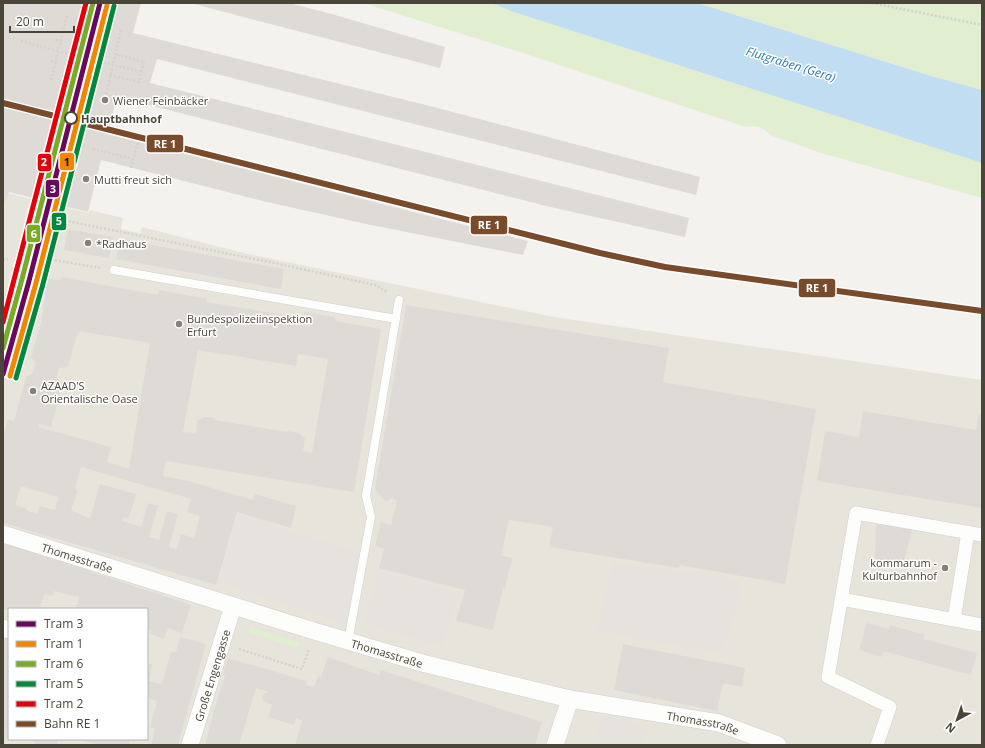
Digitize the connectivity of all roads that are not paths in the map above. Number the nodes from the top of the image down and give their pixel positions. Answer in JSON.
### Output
{"nodes":[{"id":1,"x":43,"y":201,"type":"tunnel mouth"},
{"id":2,"x":114,"y":270,"type":"road end"},
{"id":3,"x":399,"y":300,"type":"road end"},
{"id":4,"x":396,"y":319,"type":"junction"},
{"id":5,"x":3,"y":349,"type":"edge"},
{"id":6,"x":968,"y":532,"type":"junction"},
{"id":7,"x":3,"y":534,"type":"edge"},
{"id":8,"x":982,"y":535,"type":"edge"},
{"id":9,"x":841,"y":599,"type":"junction"},
{"id":10,"x":233,"y":606,"type":"junction"},
{"id":11,"x":954,"y":620,"type":"junction"},
{"id":12,"x":982,"y":624,"type":"edge"},
{"id":13,"x":348,"y":641,"type":"junction"},
{"id":14,"x":570,"y":699,"type":"junction"},
{"id":15,"x":190,"y":745,"type":"edge"},
{"id":16,"x":555,"y":745,"type":"edge"},
{"id":17,"x":778,"y":745,"type":"edge"},
{"id":18,"x":877,"y":745,"type":"edge"}],
"edges":[{"from":1,"to":5,"type":"street"},
{"from":2,"to":4,"type":"lane"},
{"from":3,"to":4,"type":"lane"},
{"from":4,"to":13,"type":"lane"},
{"from":6,"to":8,"type":"street"},
{"from":6,"to":9,"type":"street"},
{"from":6,"to":11,"type":"street"},
{"from":7,"to":10,"type":"street","name":"Thomasstraße"},
{"from":9,"to":11,"type":"street"},
{"from":9,"to":18,"type":"street"},
{"from":10,"to":13,"type":"street","name":"Thomasstraße"},
{"from":10,"to":15,"type":"street","name":"Große Engengasse"},
{"from":11,"to":12,"type":"street"},
{"from":13,"to":14,"type":"street","name":"Thomasstraße"},
{"from":14,"to":16,"type":"street"},
{"from":14,"to":17,"type":"street","name":"Thomasstraße"}]}
